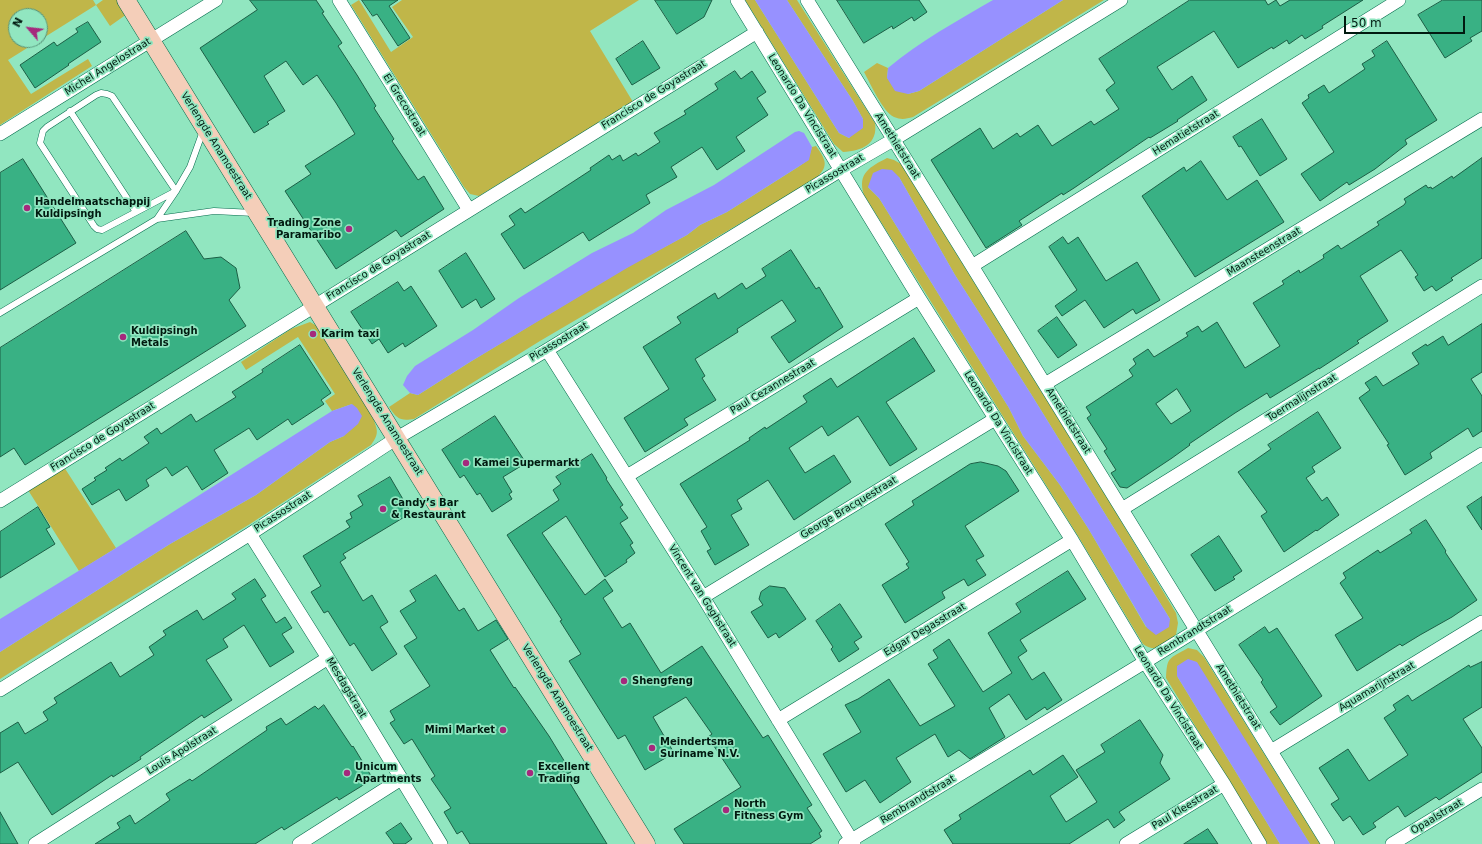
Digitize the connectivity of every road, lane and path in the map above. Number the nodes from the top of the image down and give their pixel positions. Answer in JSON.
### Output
{"nodes":[{"id":1,"x":126,"y":0,"type":"edge"},
{"id":2,"x":216,"y":0,"type":"edge"},
{"id":3,"x":339,"y":0,"type":"edge"},
{"id":4,"x":737,"y":0,"type":"edge"},
{"id":5,"x":807,"y":0,"type":"edge"},
{"id":6,"x":1121,"y":0,"type":"edge"},
{"id":7,"x":1399,"y":0,"type":"edge"},
{"id":8,"x":757,"y":32,"type":"junction"},
{"id":9,"x":151,"y":41,"type":"junction"},
{"id":10,"x":70,"y":111,"type":"junction"},
{"id":11,"x":1482,"y":118,"type":"edge"},
{"id":12,"x":204,"y":128,"type":"junction"},
{"id":13,"x":0,"y":134,"type":"edge"},
{"id":14,"x":893,"y":140,"type":"junction"},
{"id":15,"x":841,"y":170,"type":"junction"},
{"id":16,"x":176,"y":191,"type":"junction"},
{"id":17,"x":469,"y":210,"type":"junction"},
{"id":18,"x":136,"y":212,"type":"junction"},
{"id":19,"x":257,"y":213,"type":"junction"},
{"id":20,"x":157,"y":219,"type":"junction"},
{"id":21,"x":972,"y":266,"type":"junction"},
{"id":22,"x":1482,"y":286,"type":"edge"},
{"id":23,"x":919,"y":298,"type":"junction"},
{"id":24,"x":315,"y":306,"type":"junction"},
{"id":25,"x":0,"y":313,"type":"edge"},
{"id":26,"x":547,"y":350,"type":"junction"},
{"id":27,"x":1046,"y":384,"type":"junction"},
{"id":28,"x":995,"y":419,"type":"junction"},
{"id":29,"x":397,"y":438,"type":"junction"},
{"id":30,"x":1482,"y":454,"type":"edge"},
{"id":31,"x":627,"y":476,"type":"junction"},
{"id":32,"x":0,"y":500,"type":"edge"},
{"id":33,"x":1122,"y":509,"type":"junction"},
{"id":34,"x":250,"y":534,"type":"junction"},
{"id":35,"x":1072,"y":540,"type":"junction"},
{"id":36,"x":703,"y":597,"type":"junction"},
{"id":37,"x":1482,"y":622,"type":"edge"},
{"id":38,"x":1196,"y":630,"type":"junction"},
{"id":39,"x":328,"y":658,"type":"junction"},
{"id":40,"x":1145,"y":662,"type":"junction"},
{"id":41,"x":0,"y":690,"type":"edge"},
{"id":42,"x":778,"y":720,"type":"junction"},
{"id":43,"x":1271,"y":751,"type":"junction"},
{"id":44,"x":401,"y":779,"type":"junction"},
{"id":45,"x":1224,"y":784,"type":"junction"},
{"id":46,"x":1482,"y":789,"type":"edge"},
{"id":47,"x":850,"y":843,"type":"edge"},
{"id":48,"x":35,"y":844,"type":"edge"},
{"id":49,"x":299,"y":844,"type":"edge"},
{"id":50,"x":441,"y":844,"type":"edge"},
{"id":51,"x":646,"y":844,"type":"edge"},
{"id":52,"x":1126,"y":844,"type":"edge"},
{"id":53,"x":1260,"y":844,"type":"edge"},
{"id":54,"x":1328,"y":844,"type":"edge"},
{"id":55,"x":1392,"y":844,"type":"edge"}],
"edges":[{"from":1,"to":9,"type":"street","name":"Verlengde Anamoestraat"},
{"from":2,"to":9,"type":"street","name":"Michel Angelostraat"},
{"from":3,"to":17,"type":"street","name":"El Grecostraat"},
{"from":4,"to":8,"type":"street","name":"Leonardo Da Vincistraat"},
{"from":5,"to":14,"type":"street","name":"Amethietstraat"},
{"from":6,"to":14,"type":"street","name":"Picassostraat"},
{"from":7,"to":21,"type":"street","name":"Hematietstraat"},
{"from":8,"to":15,"type":"street","name":"Leonardo Da Vincistraat"},
{"from":8,"to":17,"type":"street","name":"Francisco de Goyastraat"},
{"from":9,"to":12,"type":"street","name":"Verlengde Anamoestraat"},
{"from":9,"to":13,"type":"street","name":"Michel Angelostraat"},
{"from":10,"to":16,"type":"lane"},
{"from":10,"to":18,"type":"lane"},
{"from":10,"to":18,"type":"lane"},
{"from":11,"to":27,"type":"street","name":"Maansteenstraat"},
{"from":12,"to":16,"type":"lane"},
{"from":12,"to":19,"type":"street","name":"Verlengde Anamoestraat"},
{"from":14,"to":15,"type":"street","name":"Picassostraat"},
{"from":14,"to":21,"type":"street","name":"Amethietstraat"},
{"from":15,"to":23,"type":"street","name":"Leonardo Da Vincistraat"},
{"from":15,"to":26,"type":"street","name":"Picassostraat"},
{"from":16,"to":18,"type":"lane"},
{"from":16,"to":20,"type":"lane"},
{"from":17,"to":24,"type":"street","name":"Francisco de Goyastraat"},
{"from":19,"to":20,"type":"lane"},
{"from":19,"to":24,"type":"street","name":"Verlengde Anamoestraat"},
{"from":20,"to":25,"type":"lane"},
{"from":21,"to":27,"type":"street","name":"Amethietstraat"},
{"from":22,"to":33,"type":"street","name":"Toermalijnstraat"},
{"from":23,"to":28,"type":"street","name":"Leonardo Da Vincistraat"},
{"from":23,"to":31,"type":"street","name":"Paul Cezannestraat"},
{"from":24,"to":29,"type":"street","name":"Verlengde Anamoestraat"},
{"from":24,"to":32,"type":"street","name":"Francisco de Goyastraat"},
{"from":26,"to":29,"type":"street","name":"Picassostraat"},
{"from":26,"to":31,"type":"street","name":"Vincent van Goghstraat"},
{"from":27,"to":33,"type":"street","name":"Amethietstraat"},
{"from":28,"to":35,"type":"street","name":"Leonardo Da Vincistraat"},
{"from":28,"to":36,"type":"street","name":"George Bracquestraat"},
{"from":29,"to":34,"type":"street","name":"Picassostraat"},
{"from":29,"to":51,"type":"street","name":"Verlengde Anamoestraat"},
{"from":30,"to":38,"type":"street","name":"Rembrandtstraat"},
{"from":31,"to":36,"type":"street","name":"Vincent van Goghstraat"},
{"from":33,"to":38,"type":"street","name":"Amethietstraat"},
{"from":34,"to":39,"type":"street","name":"Mesdagstraat"},
{"from":34,"to":41,"type":"street","name":"Picassostraat"},
{"from":35,"to":40,"type":"street","name":"Leonardo Da Vincistraat"},
{"from":35,"to":42,"type":"street","name":"Edgar Degasstraat"},
{"from":36,"to":42,"type":"street","name":"Vincent van Goghstraat"},
{"from":37,"to":43,"type":"street","name":"Aquamarijnstraat"},
{"from":38,"to":40,"type":"street","name":"Rembrandtstraat"},
{"from":38,"to":43,"type":"street","name":"Amethietstraat"},
{"from":39,"to":44,"type":"street","name":"Mesdagstraat"},
{"from":39,"to":48,"type":"street","name":"Louis Apolstraat"},
{"from":40,"to":45,"type":"street","name":"Leonardo Da Vincistraat"},
{"from":40,"to":47,"type":"street","name":"Rembrandtstraat"},
{"from":42,"to":47,"type":"street","name":"Vincent van Goghstraat"},
{"from":43,"to":54,"type":"street","name":"Amethietstraat"},
{"from":44,"to":49,"type":"street"},
{"from":44,"to":50,"type":"street","name":"Mesdagstraat"},
{"from":45,"to":52,"type":"street","name":"Paul Kleestraat"},
{"from":45,"to":53,"type":"street","name":"Leonardo Da Vincistraat"},
{"from":46,"to":55,"type":"street","name":"Opaalstraat"}]}
